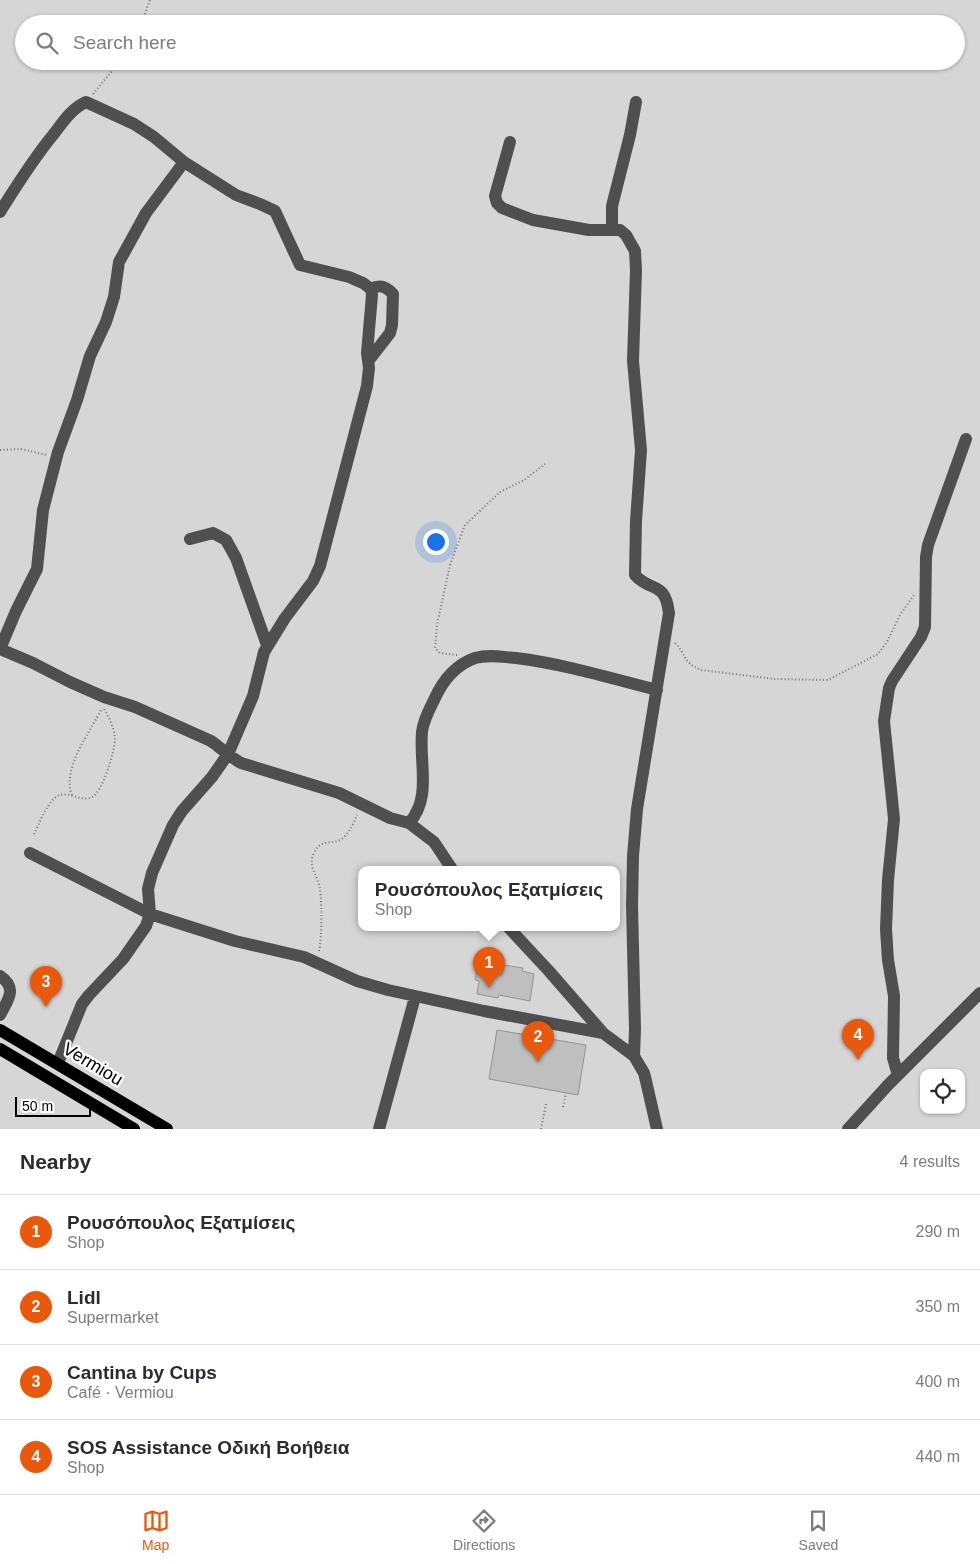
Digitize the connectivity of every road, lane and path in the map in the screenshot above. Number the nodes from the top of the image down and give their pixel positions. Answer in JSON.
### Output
{"nodes":[{"id":1,"x":150,"y":0,"type":"edge"},
{"id":2,"x":144,"y":15,"type":"edge"},
{"id":3,"x":114,"y":70,"type":"edge"},
{"id":4,"x":86,"y":102,"type":"junction"},
{"id":5,"x":636,"y":102,"type":"dead end"},
{"id":6,"x":510,"y":142,"type":"dead end"},
{"id":7,"x":184,"y":162,"type":"junction"},
{"id":8,"x":0,"y":212,"type":"edge"},
{"id":9,"x":612,"y":230,"type":"junction"},
{"id":10,"x":371,"y":289,"type":"junction"},
{"id":11,"x":369,"y":360,"type":"junction"},
{"id":12,"x":966,"y":439,"type":"dead end"},
{"id":13,"x":0,"y":450,"type":"edge"},
{"id":14,"x":58,"y":452,"type":"junction"},
{"id":15,"x":545,"y":464,"type":"dead end"},
{"id":16,"x":190,"y":539,"type":"dead end"},
{"id":17,"x":926,"y":582,"type":"junction"},
{"id":18,"x":665,"y":635,"type":"junction"},
{"id":19,"x":267,"y":645,"type":"junction"},
{"id":20,"x":0,"y":649,"type":"edge"},
{"id":21,"x":474,"y":659,"type":"junction"},
{"id":22,"x":657,"y":690,"type":"junction"},
{"id":23,"x":103,"y":702,"type":"junction"},
{"id":24,"x":228,"y":754,"type":"junction"},
{"id":25,"x":72,"y":795,"type":"junction"},
{"id":26,"x":361,"y":803,"type":"junction"},
{"id":27,"x":409,"y":823,"type":"junction"},
{"id":28,"x":34,"y":834,"type":"dead end"},
{"id":29,"x":30,"y":853,"type":"dead end"},
{"id":30,"x":450,"y":866,"type":"edge"},
{"id":31,"x":150,"y":914,"type":"junction"},
{"id":32,"x":512,"y":931,"type":"edge"},
{"id":33,"x":319,"y":963,"type":"junction"},
{"id":34,"x":0,"y":976,"type":"edge"},
{"id":35,"x":980,"y":993,"type":"edge"},
{"id":36,"x":415,"y":997,"type":"junction"},
{"id":37,"x":0,"y":1015,"type":"edge"},
{"id":38,"x":0,"y":1030,"type":"edge"},
{"id":39,"x":603,"y":1033,"type":"junction"},
{"id":40,"x":0,"y":1049,"type":"edge"},
{"id":41,"x":634,"y":1056,"type":"junction"},
{"id":42,"x":58,"y":1063,"type":"junction"},
{"id":43,"x":898,"y":1076,"type":"junction"},
{"id":44,"x":566,"y":1093,"type":"dead end"},
{"id":45,"x":546,"y":1104,"type":"dead end"},
{"id":46,"x":563,"y":1107,"type":"dead end"},
{"id":47,"x":134,"y":1129,"type":"edge"},
{"id":48,"x":167,"y":1129,"type":"edge"},
{"id":49,"x":379,"y":1129,"type":"edge"},
{"id":50,"x":541,"y":1129,"type":"edge"},
{"id":51,"x":657,"y":1129,"type":"edge"},
{"id":52,"x":848,"y":1129,"type":"edge"}],
"edges":[{"from":1,"to":2,"type":"path"},
{"from":3,"to":4,"type":"path"},
{"from":4,"to":7,"type":"street"},
{"from":4,"to":8,"type":"street"},
{"from":5,"to":9,"type":"street"},
{"from":6,"to":9,"type":"street"},
{"from":7,"to":10,"type":"street"},
{"from":7,"to":14,"type":"street"},
{"from":9,"to":18,"type":"street"},
{"from":10,"to":11,"type":"street"},
{"from":10,"to":11,"type":"street"},
{"from":11,"to":19,"type":"street"},
{"from":12,"to":17,"type":"street"},
{"from":13,"to":14,"type":"path"},
{"from":14,"to":20,"type":"street"},
{"from":15,"to":21,"type":"path"},
{"from":16,"to":19,"type":"street"},
{"from":17,"to":18,"type":"path"},
{"from":17,"to":43,"type":"street"},
{"from":18,"to":22,"type":"street"},
{"from":19,"to":24,"type":"street"},
{"from":20,"to":23,"type":"street"},
{"from":21,"to":22,"type":"street"},
{"from":21,"to":27,"type":"street"},
{"from":22,"to":41,"type":"street"},
{"from":23,"to":24,"type":"street"},
{"from":23,"to":25,"type":"path"},
{"from":23,"to":25,"type":"path"},
{"from":24,"to":26,"type":"street"},
{"from":24,"to":31,"type":"street"},
{"from":25,"to":28,"type":"path"},
{"from":26,"to":27,"type":"street"},
{"from":26,"to":33,"type":"path"},
{"from":27,"to":30,"type":"street"},
{"from":29,"to":31,"type":"street"},
{"from":31,"to":33,"type":"street"},
{"from":31,"to":42,"type":"street"},
{"from":32,"to":39,"type":"street"},
{"from":33,"to":36,"type":"street"},
{"from":34,"to":37,"type":"street"},
{"from":35,"to":43,"type":"street"},
{"from":36,"to":39,"type":"street"},
{"from":36,"to":49,"type":"street"},
{"from":38,"to":42,"type":"main road","name":"Vermiou"},
{"from":39,"to":41,"type":"street"},
{"from":40,"to":47,"type":"main road","name":"Vermiou"},
{"from":41,"to":51,"type":"street"},
{"from":42,"to":48,"type":"main road","name":"Vermiou"},
{"from":43,"to":52,"type":"street"},
{"from":44,"to":46,"type":"path"},
{"from":45,"to":50,"type":"path"}]}
